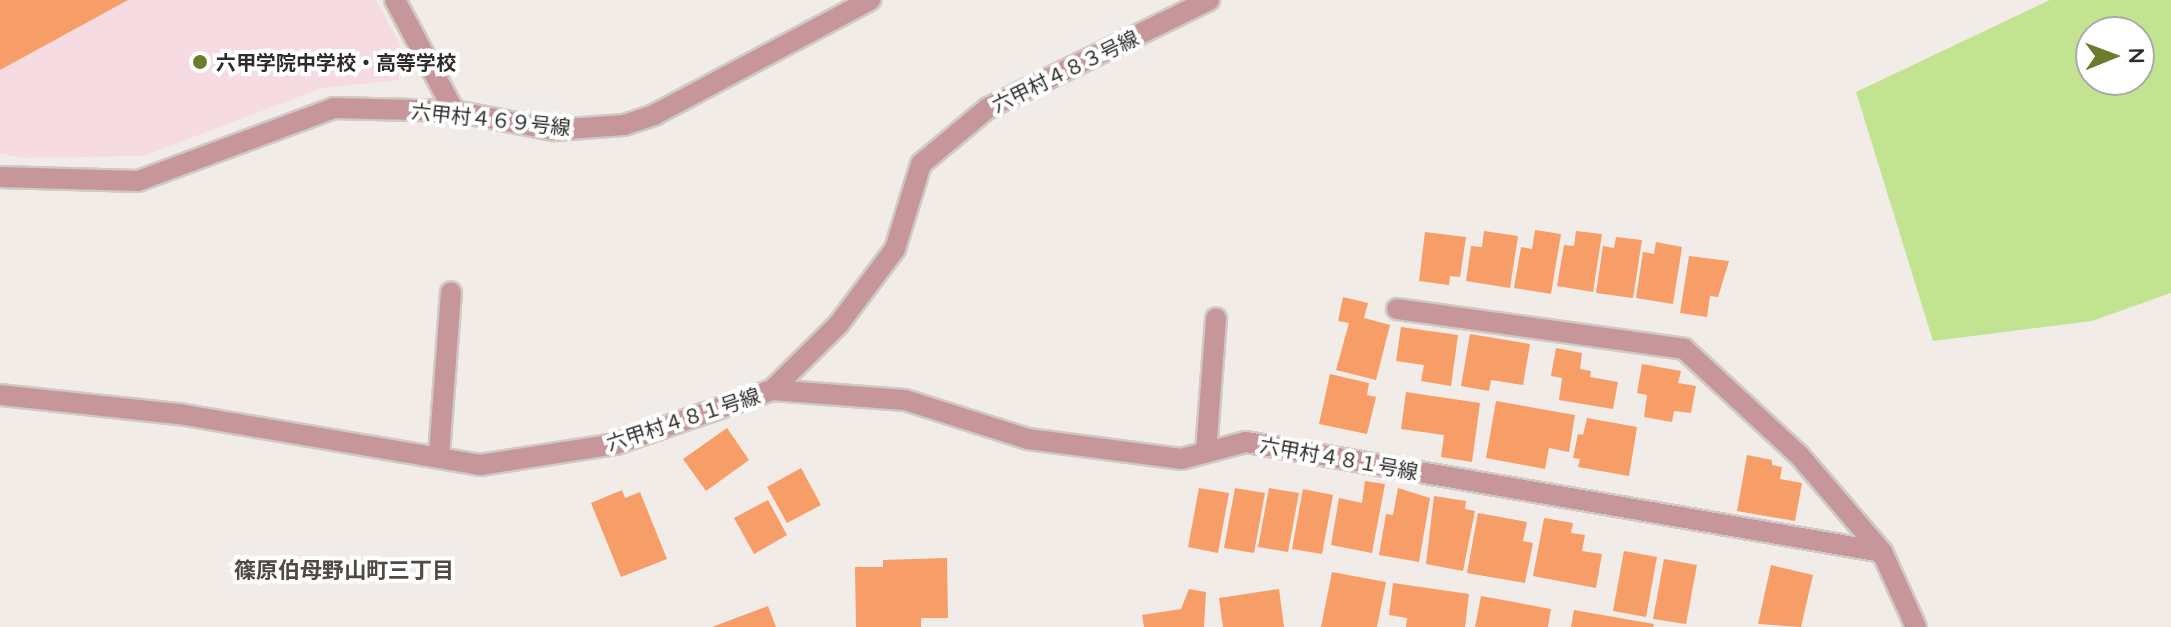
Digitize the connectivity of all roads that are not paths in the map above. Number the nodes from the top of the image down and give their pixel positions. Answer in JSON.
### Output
{"nodes":[{"id":1,"x":395,"y":0,"type":"edge"},
{"id":2,"x":870,"y":0,"type":"edge"},
{"id":3,"x":1209,"y":0,"type":"edge"},
{"id":4,"x":454,"y":111,"type":"junction"},
{"id":5,"x":0,"y":177,"type":"edge"},
{"id":6,"x":451,"y":292,"type":"dead end"},
{"id":7,"x":1397,"y":309,"type":"dead end"},
{"id":8,"x":1216,"y":318,"type":"dead end"},
{"id":9,"x":772,"y":390,"type":"junction"},
{"id":10,"x":0,"y":395,"type":"edge"},
{"id":11,"x":1206,"y":452,"type":"junction"},
{"id":12,"x":439,"y":455,"type":"junction"},
{"id":13,"x":1882,"y":552,"type":"junction"},
{"id":14,"x":1916,"y":627,"type":"edge"}],
"edges":[{"from":1,"to":4,"type":"street"},
{"from":2,"to":4,"type":"street","name":"六甲村４６９号線"},
{"from":3,"to":9,"type":"street","name":"六甲村４８３号線"},
{"from":4,"to":5,"type":"street","name":"六甲村４６９号線"},
{"from":6,"to":12,"type":"street"},
{"from":7,"to":13,"type":"street"},
{"from":8,"to":11,"type":"street"},
{"from":9,"to":11,"type":"street","name":"六甲村４８１号線"},
{"from":9,"to":12,"type":"street","name":"六甲村４８１号線"},
{"from":10,"to":12,"type":"street","name":"六甲村４８１号線"},
{"from":11,"to":13,"type":"street","name":"六甲村４８１号線"},
{"from":13,"to":14,"type":"street"}]}
